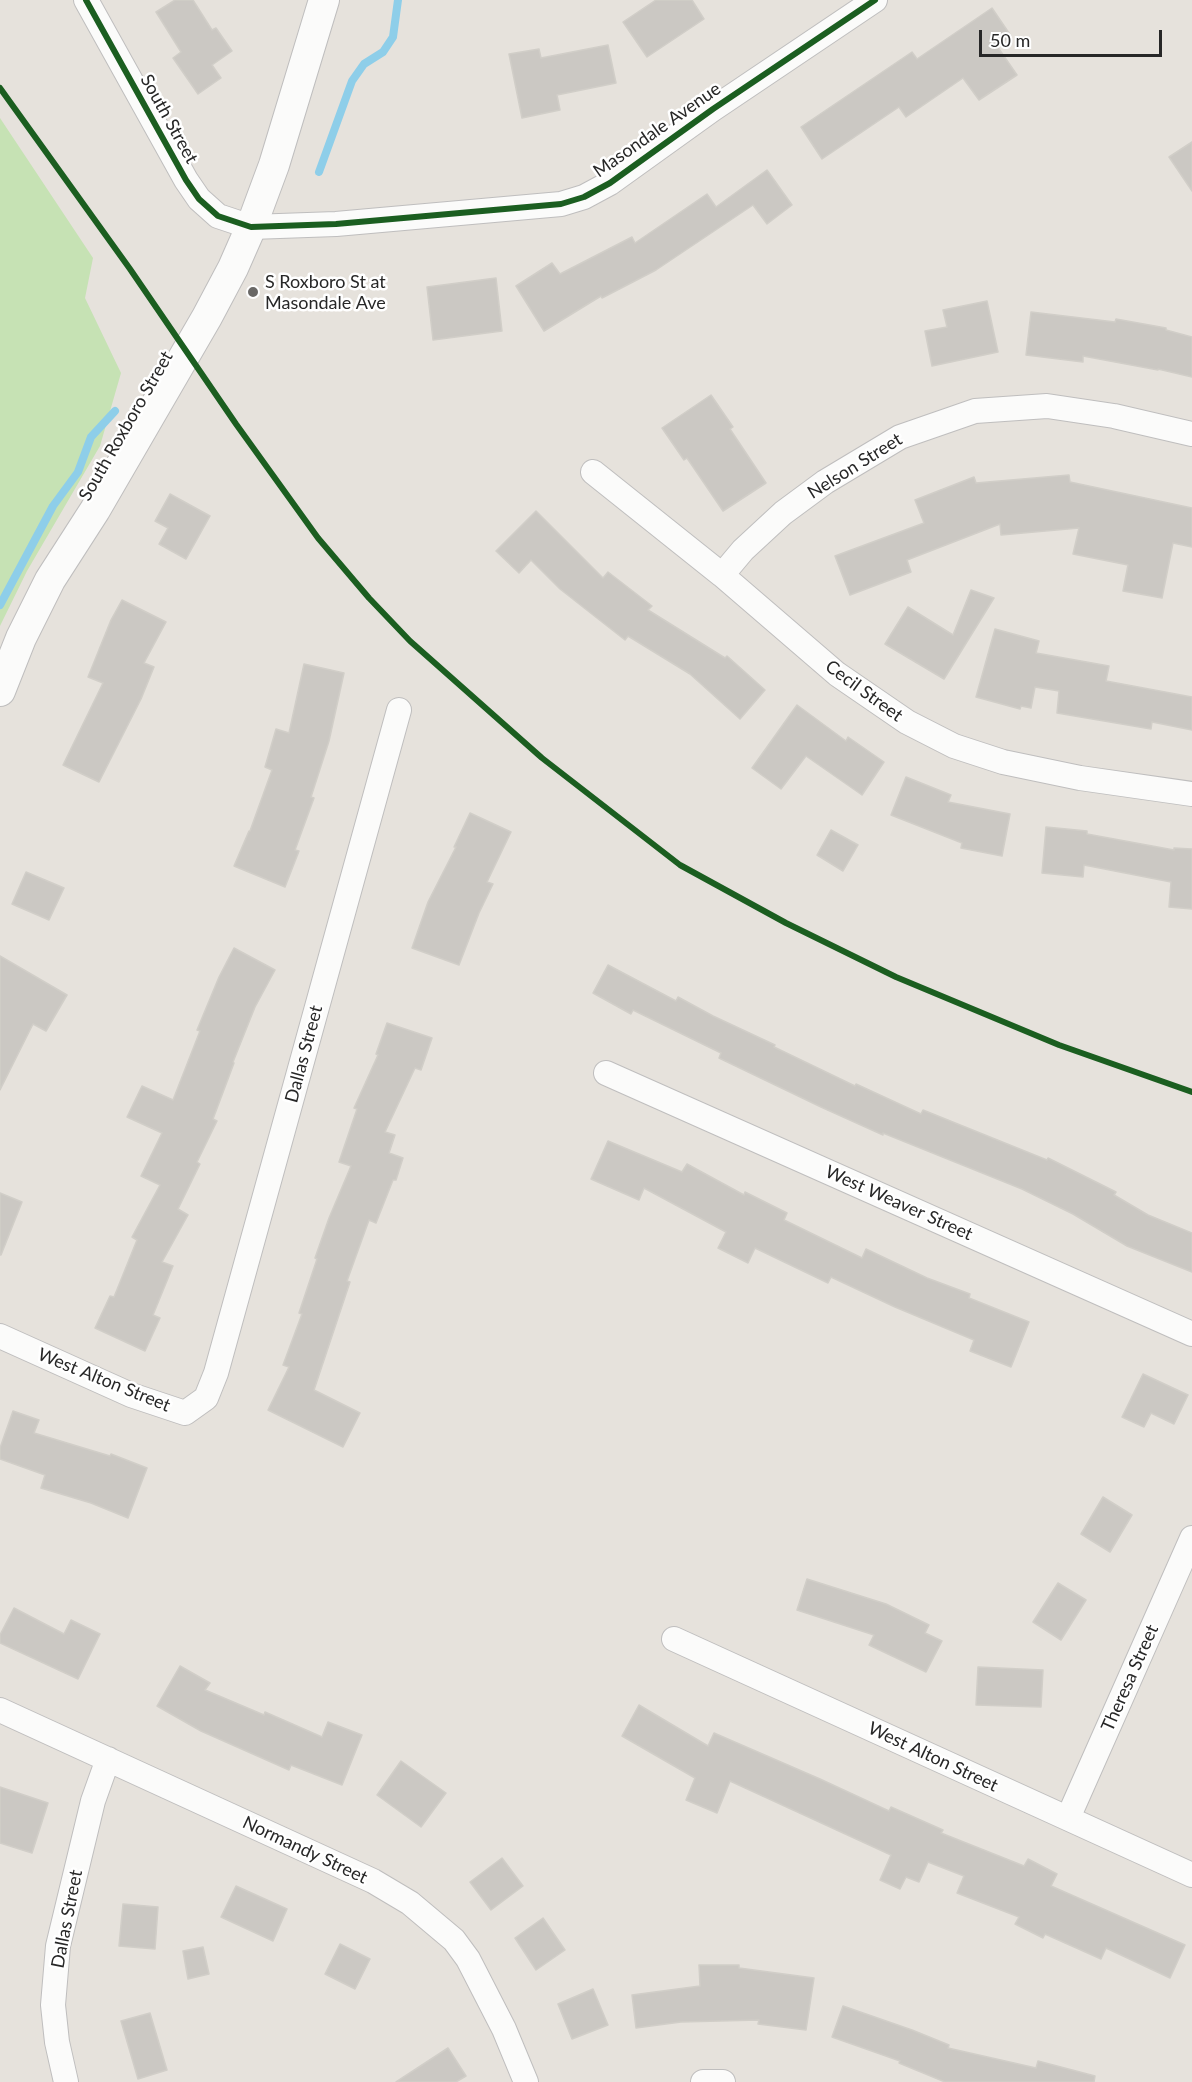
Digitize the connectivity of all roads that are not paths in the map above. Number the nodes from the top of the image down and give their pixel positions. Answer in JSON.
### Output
{"nodes":[{"id":1,"x":86,"y":0,"type":"edge"},
{"id":2,"x":324,"y":0,"type":"edge"},
{"id":3,"x":875,"y":0,"type":"edge"},
{"id":4,"x":251,"y":227,"type":"junction"},
{"id":5,"x":1192,"y":435,"type":"edge"},
{"id":6,"x":593,"y":472,"type":"dead end"},
{"id":7,"x":722,"y":574,"type":"junction"},
{"id":8,"x":0,"y":691,"type":"edge"},
{"id":9,"x":399,"y":710,"type":"dead end"},
{"id":10,"x":1192,"y":794,"type":"edge"},
{"id":11,"x":606,"y":1073,"type":"dead end"},
{"id":12,"x":1192,"y":1334,"type":"edge"},
{"id":13,"x":0,"y":1336,"type":"edge"},
{"id":14,"x":206,"y":1398,"type":"joint"},
{"id":15,"x":1192,"y":1538,"type":"edge"},
{"id":16,"x":674,"y":1639,"type":"dead end"},
{"id":17,"x":0,"y":1710,"type":"edge"},
{"id":18,"x":108,"y":1759,"type":"junction"},
{"id":19,"x":1068,"y":1818,"type":"junction"},
{"id":20,"x":1192,"y":1875,"type":"edge"},
{"id":21,"x":66,"y":2082,"type":"edge"},
{"id":22,"x":525,"y":2082,"type":"edge"},
{"id":23,"x":703,"y":2082,"type":"edge"},
{"id":24,"x":723,"y":2082,"type":"edge"}],
"edges":[{"from":1,"to":4,"type":"street","name":"South Street"},
{"from":2,"to":4,"type":"street","name":"South Roxboro Street"},
{"from":3,"to":4,"type":"street","name":"Masondale Avenue"},
{"from":4,"to":8,"type":"street","name":"South Roxboro Street"},
{"from":5,"to":7,"type":"street","name":"Nelson Street"},
{"from":6,"to":7,"type":"street","name":"Cecil Street"},
{"from":7,"to":10,"type":"street","name":"Cecil Street"},
{"from":9,"to":14,"type":"street","name":"Dallas Street"},
{"from":11,"to":12,"type":"street","name":"West Weaver Street"},
{"from":13,"to":14,"type":"street","name":"West Alton Street"},
{"from":15,"to":19,"type":"street","name":"Theresa Street"},
{"from":16,"to":19,"type":"street","name":"West Alton Street"},
{"from":17,"to":18,"type":"street","name":"Normandy Street"},
{"from":18,"to":21,"type":"street","name":"Dallas Street"},
{"from":18,"to":22,"type":"street","name":"Normandy Street"},
{"from":19,"to":20,"type":"street","name":"West Alton Street"},
{"from":23,"to":24,"type":"street"}]}
